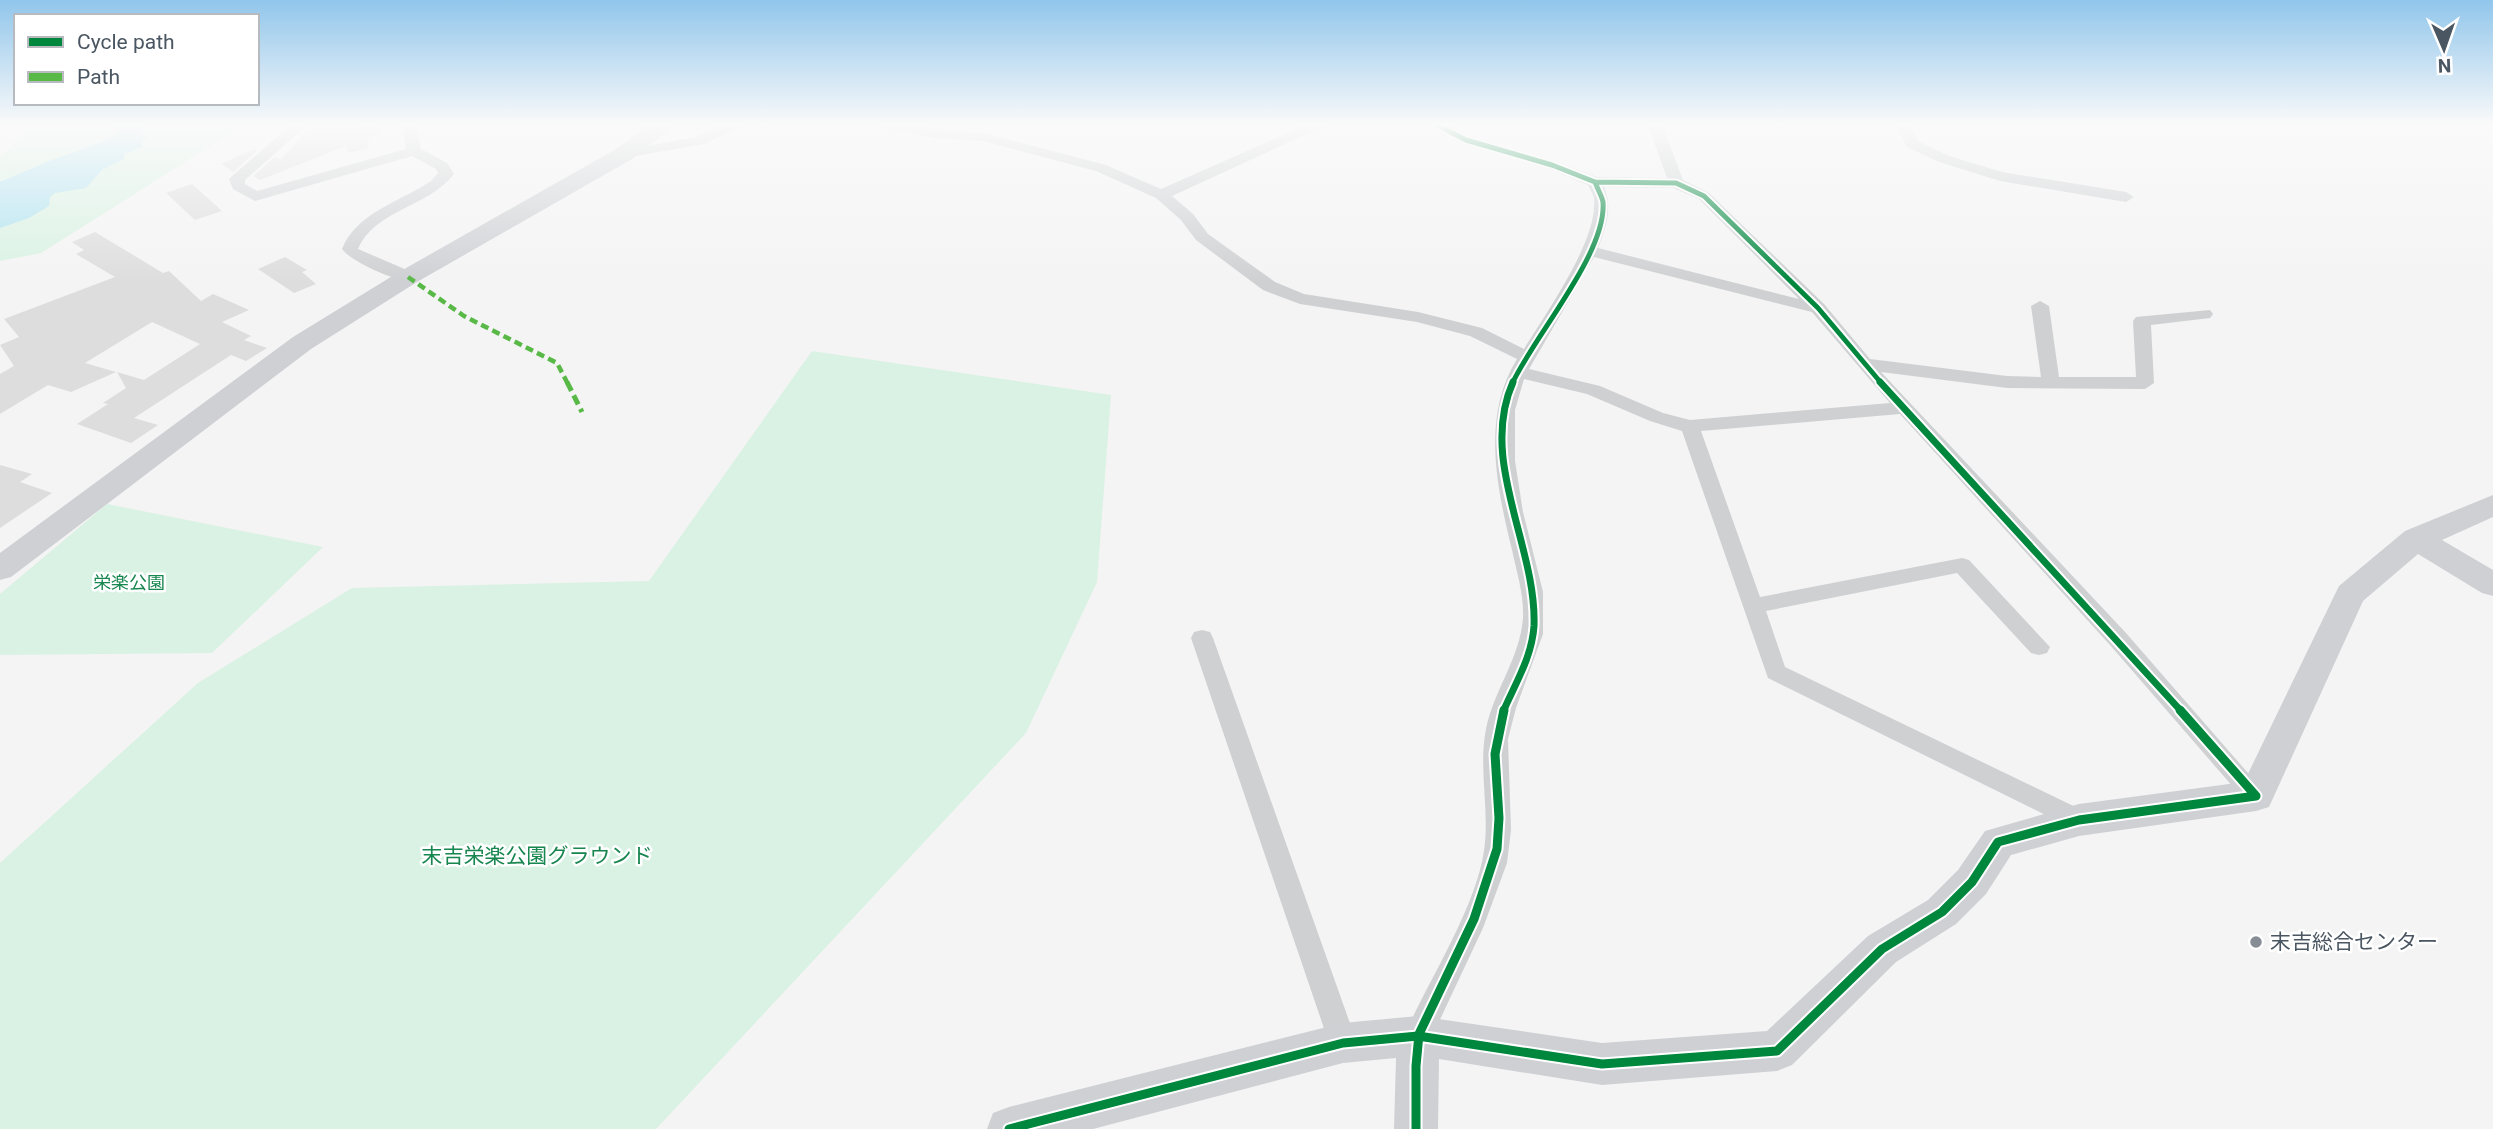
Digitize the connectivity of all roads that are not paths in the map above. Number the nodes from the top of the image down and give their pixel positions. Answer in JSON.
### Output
{"nodes":[{"id":1,"x":239,"y":178,"type":"edge"},
{"id":2,"x":320,"y":178,"type":"edge"},
{"id":3,"x":443,"y":178,"type":"edge"},
{"id":4,"x":582,"y":178,"type":"edge"},
{"id":5,"x":1123,"y":178,"type":"edge"},
{"id":6,"x":1200,"y":178,"type":"edge"},
{"id":7,"x":1584,"y":178,"type":"edge"},
{"id":8,"x":1674,"y":178,"type":"edge"},
{"id":9,"x":2010,"y":178,"type":"edge"},
{"id":10,"x":1595,"y":182,"type":"junction"},
{"id":11,"x":1676,"y":183,"type":"junction"},
{"id":12,"x":1161,"y":195,"type":"junction"},
{"id":13,"x":2126,"y":197,"type":"dead end"},
{"id":14,"x":1589,"y":251,"type":"junction"},
{"id":15,"x":408,"y":277,"type":"junction"},
{"id":16,"x":2040,"y":306,"type":"dead end"},
{"id":17,"x":1818,"y":308,"type":"junction"},
{"id":18,"x":2204,"y":314,"type":"dead end"},
{"id":19,"x":1864,"y":364,"type":"junction"},
{"id":20,"x":1522,"y":365,"type":"junction"},
{"id":21,"x":2051,"y":382,"type":"junction"},
{"id":22,"x":1906,"y":408,"type":"junction"},
{"id":23,"x":1690,"y":426,"type":"junction"},
{"id":24,"x":2493,"y":505,"type":"edge"},
{"id":25,"x":2416,"y":539,"type":"junction"},
{"id":26,"x":4,"y":562,"type":"edge"},
{"id":27,"x":2493,"y":585,"type":"edge"},
{"id":28,"x":1753,"y":606,"type":"junction"},
{"id":29,"x":1202,"y":638,"type":"dead end"},
{"id":30,"x":2039,"y":647,"type":"dead end"},
{"id":31,"x":2256,"y":796,"type":"junction"},
{"id":32,"x":2079,"y":820,"type":"junction"},
{"id":33,"x":1418,"y":1036,"type":"junction"},
{"id":34,"x":1343,"y":1043,"type":"junction"},
{"id":35,"x":1009,"y":1129,"type":"edge"},
{"id":36,"x":1416,"y":1129,"type":"edge"}],
"edges":[{"from":1,"to":2,"type":"street"},
{"from":3,"to":15,"type":"street"},
{"from":4,"to":15,"type":"street"},
{"from":5,"to":12,"type":"street"},
{"from":6,"to":12,"type":"street"},
{"from":7,"to":10,"type":"street"},
{"from":8,"to":11,"type":"street"},
{"from":9,"to":13,"type":"street"},
{"from":10,"to":11,"type":"street"},
{"from":10,"to":14,"type":"street"},
{"from":11,"to":17,"type":"street"},
{"from":12,"to":20,"type":"street"},
{"from":14,"to":17,"type":"street"},
{"from":14,"to":20,"type":"street"},
{"from":15,"to":26,"type":"street"},
{"from":16,"to":21,"type":"street"},
{"from":17,"to":19,"type":"street"},
{"from":18,"to":21,"type":"street"},
{"from":19,"to":21,"type":"street"},
{"from":19,"to":22,"type":"street"},
{"from":20,"to":23,"type":"street"},
{"from":20,"to":33,"type":"street"},
{"from":22,"to":23,"type":"street"},
{"from":22,"to":31,"type":"street"},
{"from":23,"to":28,"type":"street"},
{"from":24,"to":25,"type":"street"},
{"from":25,"to":27,"type":"street"},
{"from":25,"to":31,"type":"street"},
{"from":28,"to":30,"type":"street"},
{"from":28,"to":32,"type":"street"},
{"from":29,"to":34,"type":"street"},
{"from":31,"to":32,"type":"street"},
{"from":32,"to":33,"type":"street"},
{"from":33,"to":34,"type":"street"},
{"from":33,"to":36,"type":"street"},
{"from":34,"to":35,"type":"street"}]}
